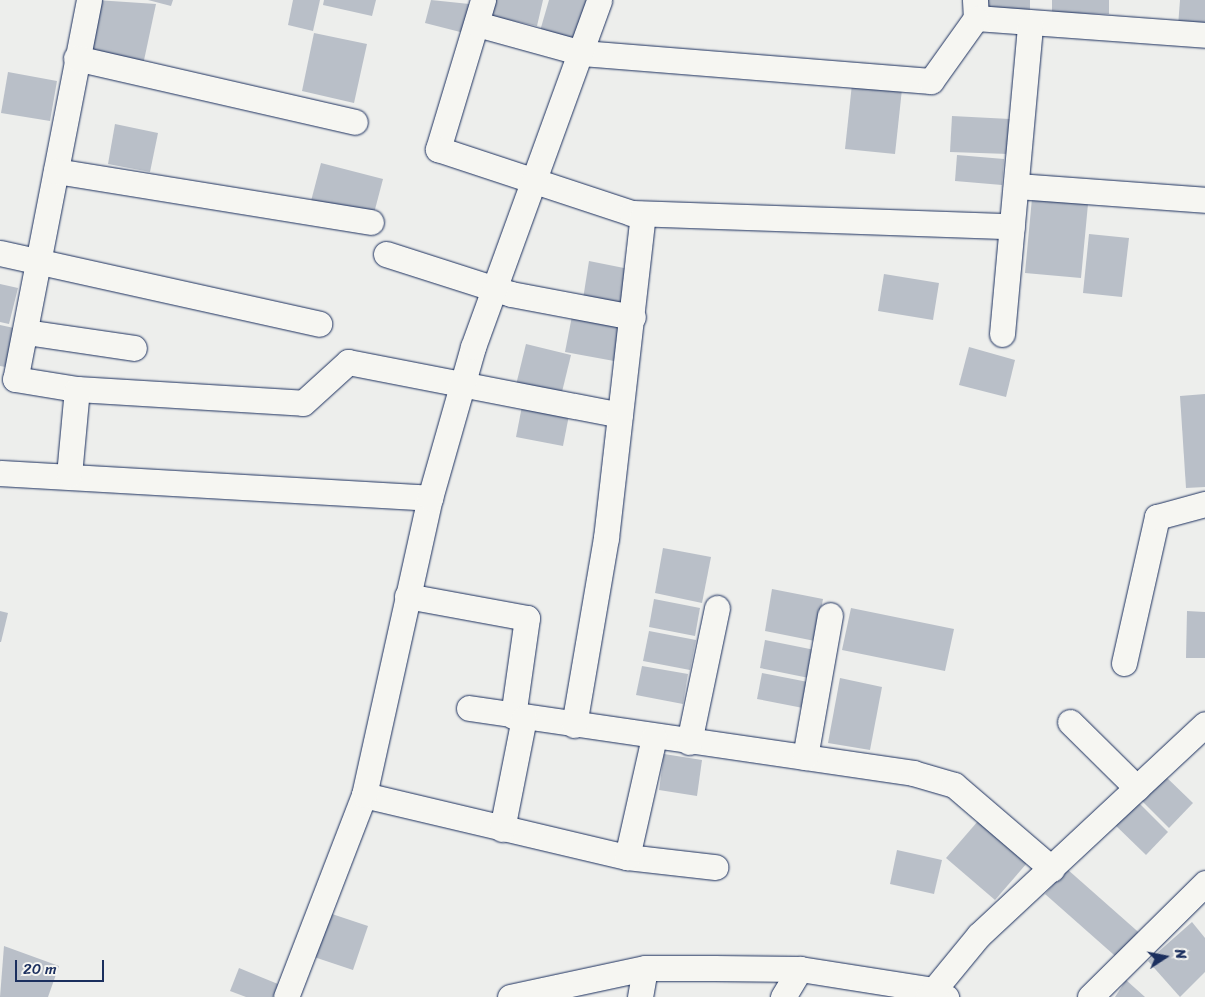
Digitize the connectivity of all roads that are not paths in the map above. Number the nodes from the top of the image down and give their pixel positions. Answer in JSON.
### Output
{"nodes":[{"id":1,"x":89,"y":0,"type":"edge"},
{"id":2,"x":483,"y":0,"type":"edge"},
{"id":3,"x":599,"y":0,"type":"edge"},
{"id":4,"x":976,"y":9,"type":"edge"},
{"id":5,"x":477,"y":24,"type":"junction"},
{"id":6,"x":1030,"y":25,"type":"junction"},
{"id":7,"x":1205,"y":35,"type":"edge"},
{"id":8,"x":582,"y":53,"type":"junction"},
{"id":9,"x":76,"y":58,"type":"junction"},
{"id":10,"x":355,"y":122,"type":"dead end"},
{"id":11,"x":56,"y":171,"type":"junction"},
{"id":12,"x":532,"y":180,"type":"junction"},
{"id":13,"x":1016,"y":186,"type":"junction"},
{"id":14,"x":1205,"y":200,"type":"edge"},
{"id":15,"x":643,"y":214,"type":"junction"},
{"id":16,"x":371,"y":222,"type":"dead end"},
{"id":17,"x":1012,"y":226,"type":"junction"},
{"id":18,"x":0,"y":253,"type":"edge"},
{"id":19,"x":386,"y":254,"type":"dead end"},
{"id":20,"x":38,"y":264,"type":"junction"},
{"id":21,"x":494,"y":289,"type":"junction"},
{"id":22,"x":633,"y":317,"type":"junction"},
{"id":23,"x":319,"y":324,"type":"dead end"},
{"id":24,"x":26,"y":332,"type":"junction"},
{"id":25,"x":1002,"y":334,"type":"dead end"},
{"id":26,"x":134,"y":348,"type":"dead end"},
{"id":27,"x":465,"y":385,"type":"junction"},
{"id":28,"x":77,"y":389,"type":"junction"},
{"id":29,"x":620,"y":415,"type":"junction"},
{"id":30,"x":0,"y":473,"type":"edge"},
{"id":31,"x":69,"y":475,"type":"junction"},
{"id":32,"x":430,"y":498,"type":"junction"},
{"id":33,"x":1205,"y":504,"type":"edge"},
{"id":34,"x":407,"y":596,"type":"junction"},
{"id":35,"x":717,"y":608,"type":"dead end"},
{"id":36,"x":830,"y":615,"type":"dead end"},
{"id":37,"x":1124,"y":663,"type":"dead end"},
{"id":38,"x":469,"y":708,"type":"dead end"},
{"id":39,"x":519,"y":717,"type":"junction"},
{"id":40,"x":1070,"y":722,"type":"dead end"},
{"id":41,"x":1205,"y":724,"type":"edge"},
{"id":42,"x":574,"y":725,"type":"junction"},
{"id":43,"x":654,"y":737,"type":"junction"},
{"id":44,"x":689,"y":742,"type":"junction"},
{"id":45,"x":806,"y":757,"type":"junction"},
{"id":46,"x":1136,"y":788,"type":"junction"},
{"id":47,"x":364,"y":795,"type":"junction"},
{"id":48,"x":502,"y":829,"type":"junction"},
{"id":49,"x":626,"y":857,"type":"junction"},
{"id":50,"x":715,"y":867,"type":"dead end"},
{"id":51,"x":1052,"y":869,"type":"junction"},
{"id":52,"x":1205,"y":883,"type":"edge"},
{"id":53,"x":645,"y":968,"type":"junction"},
{"id":54,"x":800,"y":969,"type":"junction"},
{"id":55,"x":935,"y":995,"type":"edge"},
{"id":56,"x":286,"y":997,"type":"edge"},
{"id":57,"x":510,"y":997,"type":"edge"},
{"id":58,"x":640,"y":997,"type":"edge"},
{"id":59,"x":783,"y":997,"type":"edge"},
{"id":60,"x":1090,"y":997,"type":"edge"}],
"edges":[{"from":1,"to":9,"type":"street"},
{"from":2,"to":5,"type":"street"},
{"from":3,"to":8,"type":"street"},
{"from":4,"to":6,"type":"street"},
{"from":4,"to":8,"type":"street"},
{"from":5,"to":8,"type":"street"},
{"from":5,"to":12,"type":"street"},
{"from":6,"to":7,"type":"street"},
{"from":6,"to":13,"type":"street"},
{"from":8,"to":12,"type":"street"},
{"from":9,"to":10,"type":"street"},
{"from":9,"to":11,"type":"street"},
{"from":11,"to":16,"type":"street"},
{"from":11,"to":20,"type":"street"},
{"from":12,"to":15,"type":"street"},
{"from":12,"to":21,"type":"street"},
{"from":13,"to":14,"type":"street"},
{"from":13,"to":17,"type":"street"},
{"from":15,"to":17,"type":"street"},
{"from":15,"to":22,"type":"street"},
{"from":17,"to":25,"type":"street"},
{"from":18,"to":20,"type":"street"},
{"from":19,"to":21,"type":"street"},
{"from":20,"to":23,"type":"street"},
{"from":20,"to":24,"type":"street"},
{"from":21,"to":22,"type":"street"},
{"from":21,"to":27,"type":"street"},
{"from":22,"to":29,"type":"street"},
{"from":24,"to":26,"type":"street"},
{"from":24,"to":28,"type":"street"},
{"from":27,"to":28,"type":"street"},
{"from":27,"to":29,"type":"street"},
{"from":27,"to":32,"type":"street"},
{"from":28,"to":31,"type":"street"},
{"from":29,"to":42,"type":"street"},
{"from":30,"to":31,"type":"street"},
{"from":31,"to":32,"type":"street"},
{"from":32,"to":34,"type":"street"},
{"from":33,"to":37,"type":"street"},
{"from":34,"to":39,"type":"street"},
{"from":34,"to":47,"type":"street"},
{"from":35,"to":44,"type":"street"},
{"from":36,"to":45,"type":"street"},
{"from":38,"to":39,"type":"street"},
{"from":39,"to":42,"type":"street"},
{"from":39,"to":48,"type":"street"},
{"from":40,"to":46,"type":"street"},
{"from":41,"to":46,"type":"street"},
{"from":42,"to":43,"type":"street"},
{"from":43,"to":44,"type":"street"},
{"from":43,"to":49,"type":"street"},
{"from":44,"to":45,"type":"street"},
{"from":45,"to":51,"type":"street"},
{"from":46,"to":51,"type":"street"},
{"from":47,"to":48,"type":"street"},
{"from":47,"to":56,"type":"street"},
{"from":48,"to":49,"type":"street"},
{"from":49,"to":50,"type":"street"},
{"from":51,"to":55,"type":"street"},
{"from":52,"to":60,"type":"street"},
{"from":53,"to":54,"type":"street"},
{"from":53,"to":57,"type":"street"},
{"from":53,"to":58,"type":"street"},
{"from":54,"to":55,"type":"street"},
{"from":54,"to":59,"type":"street"}]}
